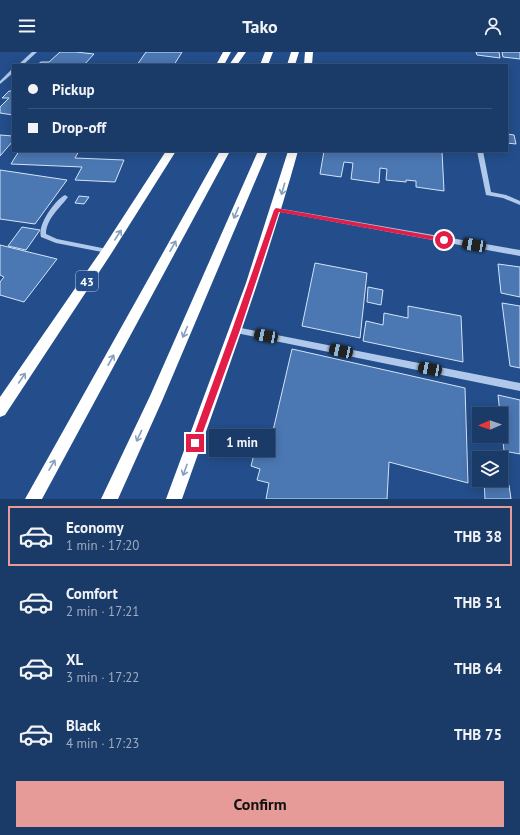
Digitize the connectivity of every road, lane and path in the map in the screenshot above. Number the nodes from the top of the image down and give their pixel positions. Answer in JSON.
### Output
{"nodes":[{"id":1,"x":35,"y":52,"type":"edge"},
{"id":2,"x":227,"y":52,"type":"edge"},
{"id":3,"x":242,"y":52,"type":"edge"},
{"id":4,"x":270,"y":52,"type":"edge"},
{"id":5,"x":295,"y":52,"type":"edge"},
{"id":6,"x":309,"y":52,"type":"edge"},
{"id":7,"x":21,"y":64,"type":"edge"},
{"id":8,"x":221,"y":64,"type":"edge"},
{"id":9,"x":234,"y":64,"type":"edge"},
{"id":10,"x":264,"y":64,"type":"edge"},
{"id":11,"x":291,"y":64,"type":"edge"},
{"id":12,"x":308,"y":64,"type":"edge"},
{"id":13,"x":12,"y":72,"type":"edge"},
{"id":14,"x":0,"y":83,"type":"edge"},
{"id":15,"x":170,"y":152,"type":"edge"},
{"id":16,"x":224,"y":152,"type":"edge"},
{"id":17,"x":262,"y":152,"type":"edge"},
{"id":18,"x":293,"y":152,"type":"edge"},
{"id":19,"x":480,"y":152,"type":"edge"},
{"id":20,"x":64,"y":197,"type":"dead end"},
{"id":21,"x":520,"y":203,"type":"edge"},
{"id":22,"x":276,"y":210,"type":"junction"},
{"id":23,"x":107,"y":251,"type":"junction"},
{"id":24,"x":520,"y":253,"type":"edge"},
{"id":25,"x":236,"y":330,"type":"junction"},
{"id":26,"x":520,"y":387,"type":"edge"},
{"id":27,"x":0,"y":410,"type":"edge"},
{"id":28,"x":33,"y":499,"type":"edge"},
{"id":29,"x":109,"y":499,"type":"edge"},
{"id":30,"x":174,"y":499,"type":"edge"}],
"edges":[{"from":1,"to":7,"type":"street"},
{"from":2,"to":8,"type":"highway"},
{"from":3,"to":9,"type":"highway"},
{"from":4,"to":10,"type":"highway"},
{"from":5,"to":11,"type":"highway"},
{"from":6,"to":12,"type":"highway"},
{"from":13,"to":14,"type":"street"},
{"from":23,"to":15,"type":"highway","number":"43","one_way":true},
{"from":28,"to":16,"type":"highway","one_way":true},
{"from":17,"to":29,"type":"highway","one_way":true},
{"from":18,"to":22,"type":"highway","one_way":true},
{"from":19,"to":21,"type":"street"},
{"from":20,"to":23,"type":"street"},
{"from":22,"to":24,"type":"street"},
{"from":22,"to":25,"type":"highway"},
{"from":27,"to":23,"type":"highway","number":"43","one_way":true},
{"from":25,"to":26,"type":"street"},
{"from":25,"to":30,"type":"highway","one_way":true}]}
